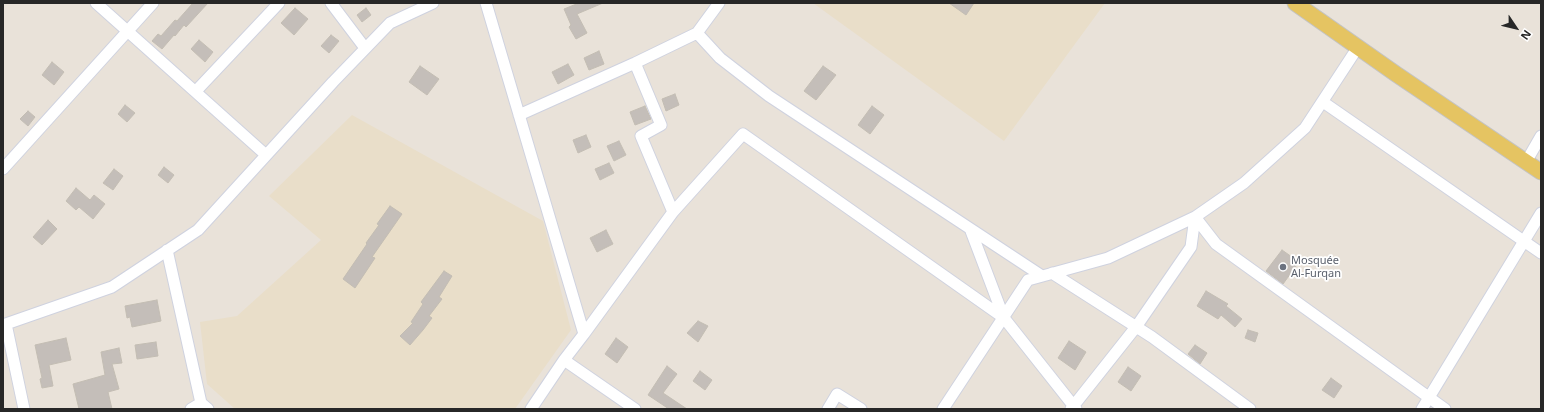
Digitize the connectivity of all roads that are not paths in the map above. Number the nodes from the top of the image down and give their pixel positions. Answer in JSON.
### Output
{"nodes":[{"id":1,"x":96,"y":3,"type":"edge"},
{"id":2,"x":153,"y":3,"type":"edge"},
{"id":3,"x":279,"y":3,"type":"edge"},
{"id":4,"x":331,"y":3,"type":"edge"},
{"id":5,"x":433,"y":3,"type":"edge"},
{"id":6,"x":486,"y":3,"type":"edge"},
{"id":7,"x":719,"y":3,"type":"edge"},
{"id":8,"x":1295,"y":3,"type":"edge"},
{"id":9,"x":128,"y":31,"type":"junction"},
{"id":10,"x":697,"y":33,"type":"junction"},
{"id":11,"x":1358,"y":47,"type":"junction"},
{"id":12,"x":366,"y":48,"type":"junction"},
{"id":13,"x":635,"y":63,"type":"junction"},
{"id":14,"x":196,"y":92,"type":"junction"},
{"id":15,"x":1323,"y":102,"type":"junction"},
{"id":16,"x":519,"y":115,"type":"junction"},
{"id":17,"x":1541,"y":136,"type":"edge"},
{"id":18,"x":266,"y":155,"type":"junction"},
{"id":19,"x":1526,"y":162,"type":"junction"},
{"id":20,"x":3,"y":169,"type":"edge"},
{"id":21,"x":1541,"y":172,"type":"edge"},
{"id":22,"x":673,"y":212,"type":"junction"},
{"id":23,"x":1541,"y":213,"type":"edge"},
{"id":24,"x":1195,"y":217,"type":"junction"},
{"id":25,"x":972,"y":231,"type":"junction"},
{"id":26,"x":1524,"y":241,"type":"junction"},
{"id":27,"x":167,"y":250,"type":"junction"},
{"id":28,"x":1541,"y":253,"type":"edge"},
{"id":29,"x":1047,"y":275,"type":"junction"},
{"id":30,"x":1004,"y":318,"type":"junction"},
{"id":31,"x":4,"y":324,"type":"edge"},
{"id":32,"x":1136,"y":327,"type":"junction"},
{"id":33,"x":584,"y":334,"type":"junction"},
{"id":34,"x":564,"y":360,"type":"junction"},
{"id":35,"x":1429,"y":397,"type":"junction"},
{"id":36,"x":205,"y":406,"type":"edge"},
{"id":37,"x":1073,"y":408,"type":"edge"},
{"id":38,"x":24,"y":409,"type":"edge"},
{"id":39,"x":191,"y":409,"type":"edge"},
{"id":40,"x":531,"y":409,"type":"edge"},
{"id":41,"x":635,"y":409,"type":"edge"},
{"id":42,"x":828,"y":409,"type":"edge"},
{"id":43,"x":861,"y":409,"type":"edge"},
{"id":44,"x":943,"y":409,"type":"edge"},
{"id":45,"x":1250,"y":409,"type":"edge"},
{"id":46,"x":1422,"y":409,"type":"edge"},
{"id":47,"x":1445,"y":409,"type":"edge"}],
"edges":[{"from":1,"to":9,"type":"street"},
{"from":2,"to":9,"type":"street"},
{"from":3,"to":14,"type":"street"},
{"from":4,"to":12,"type":"street"},
{"from":5,"to":12,"type":"street"},
{"from":6,"to":16,"type":"street"},
{"from":7,"to":10,"type":"street"},
{"from":8,"to":11,"type":"main road"},
{"from":9,"to":14,"type":"street"},
{"from":9,"to":20,"type":"street"},
{"from":10,"to":13,"type":"street"},
{"from":10,"to":25,"type":"street"},
{"from":11,"to":15,"type":"street"},
{"from":11,"to":19,"type":"main road"},
{"from":12,"to":18,"type":"street"},
{"from":13,"to":16,"type":"street"},
{"from":13,"to":22,"type":"street"},
{"from":14,"to":18,"type":"street"},
{"from":15,"to":24,"type":"street"},
{"from":15,"to":26,"type":"street"},
{"from":16,"to":33,"type":"street"},
{"from":17,"to":19,"type":"street"},
{"from":18,"to":27,"type":"street"},
{"from":19,"to":21,"type":"main road"},
{"from":22,"to":30,"type":"street"},
{"from":22,"to":33,"type":"street"},
{"from":23,"to":26,"type":"street"},
{"from":24,"to":29,"type":"street"},
{"from":24,"to":32,"type":"street"},
{"from":24,"to":35,"type":"street"},
{"from":25,"to":29,"type":"street"},
{"from":25,"to":30,"type":"street"},
{"from":26,"to":28,"type":"street"},
{"from":26,"to":35,"type":"street"},
{"from":27,"to":31,"type":"street"},
{"from":27,"to":36,"type":"street"},
{"from":29,"to":30,"type":"street"},
{"from":29,"to":32,"type":"street"},
{"from":30,"to":37,"type":"street"},
{"from":30,"to":44,"type":"street"},
{"from":31,"to":38,"type":"street"},
{"from":32,"to":37,"type":"street"},
{"from":32,"to":45,"type":"street"},
{"from":33,"to":34,"type":"street"},
{"from":34,"to":40,"type":"street"},
{"from":34,"to":41,"type":"street"},
{"from":35,"to":46,"type":"street"},
{"from":35,"to":47,"type":"street"},
{"from":36,"to":39,"type":"street"},
{"from":42,"to":43,"type":"street"}]}
